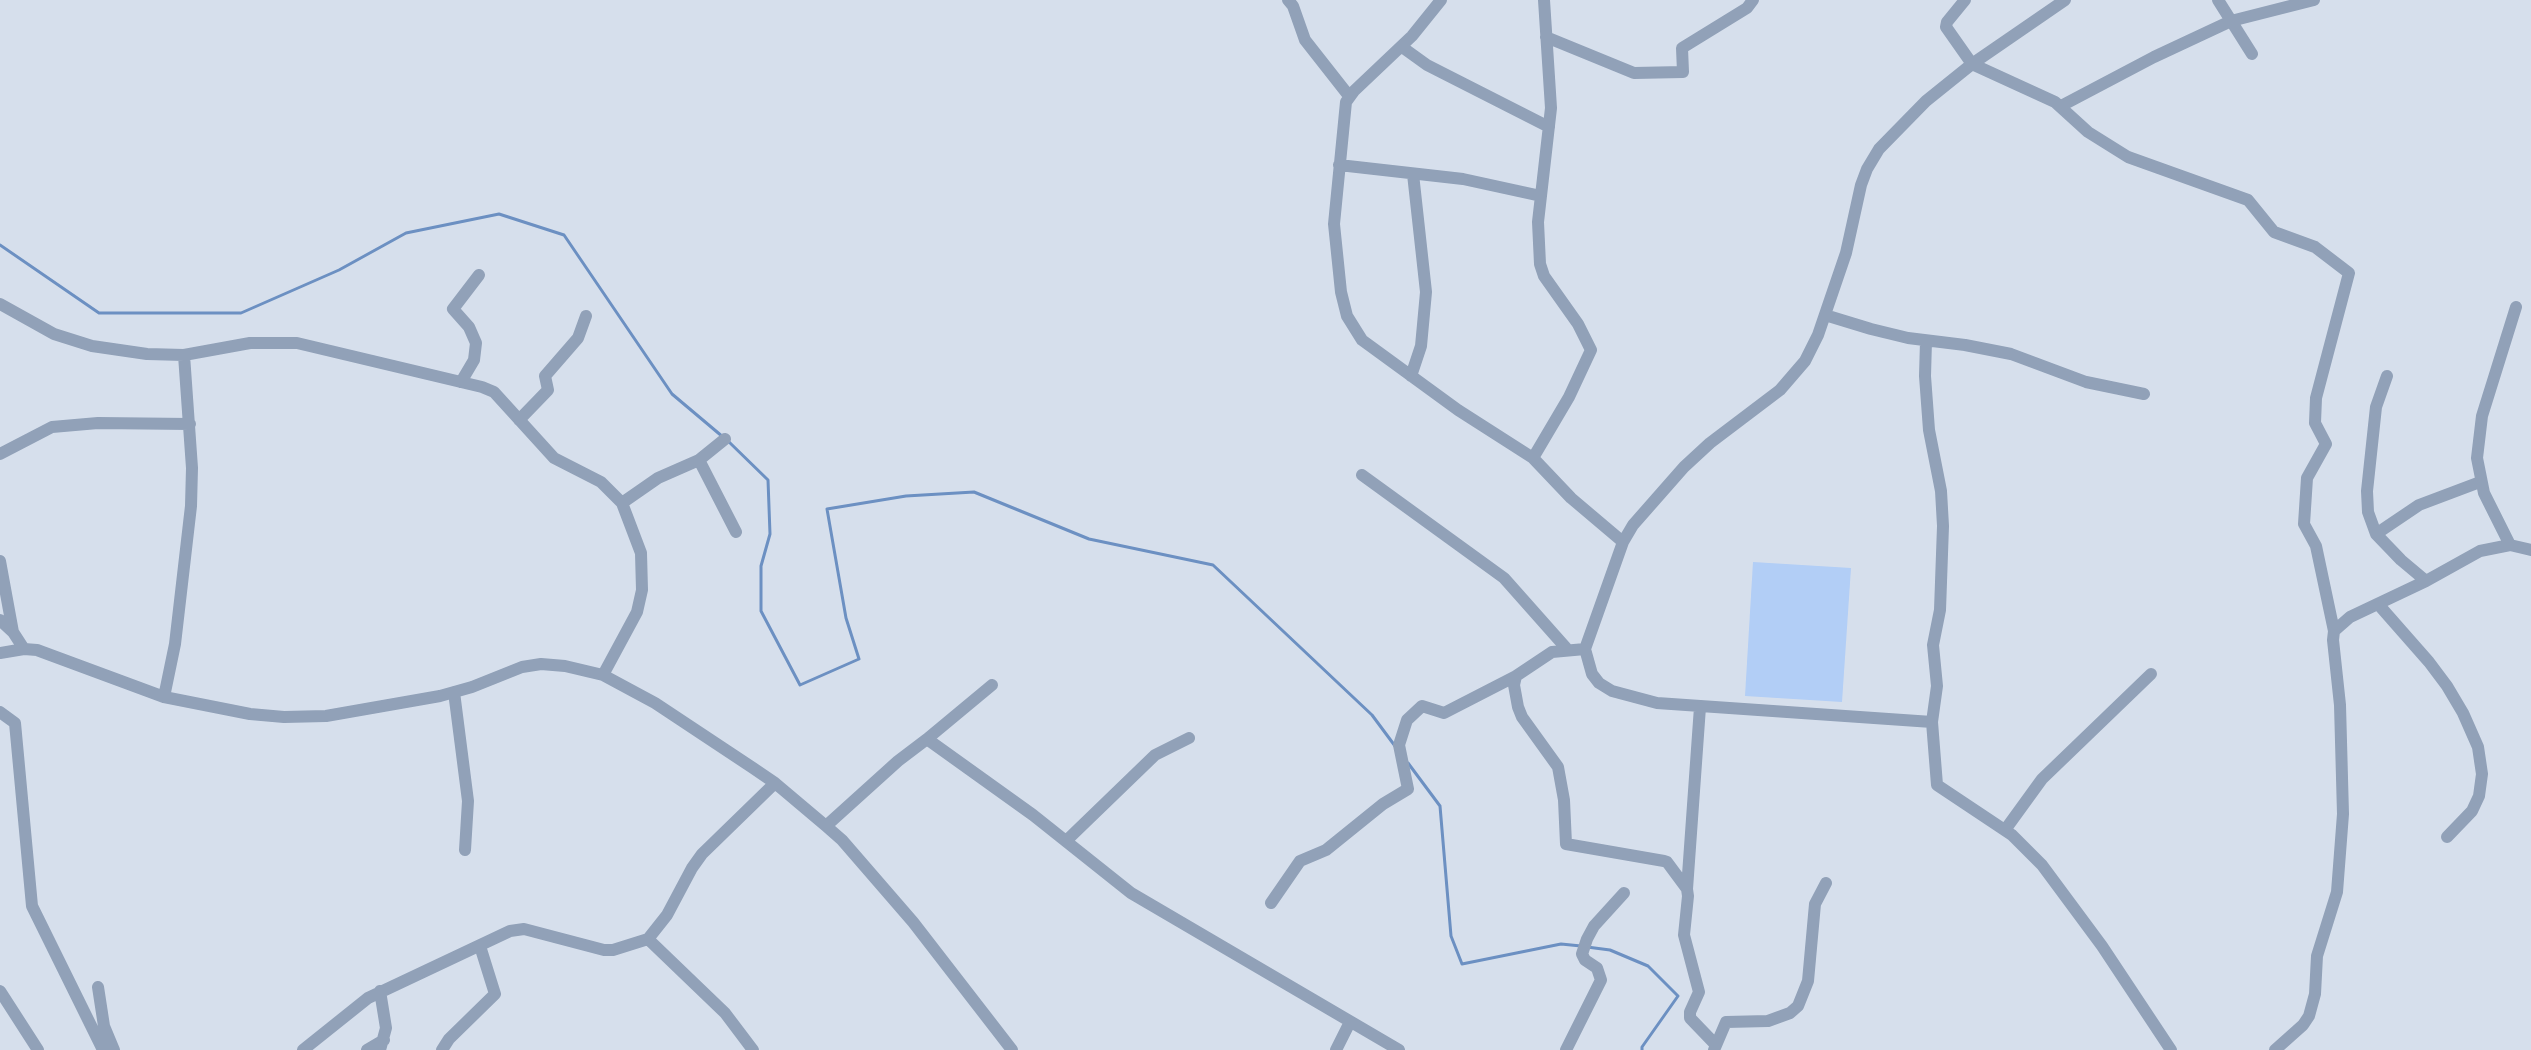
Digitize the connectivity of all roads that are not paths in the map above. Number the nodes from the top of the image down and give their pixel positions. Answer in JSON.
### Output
{"nodes":[{"id":1,"x":1288,"y":0,"type":"edge"},
{"id":2,"x":1441,"y":0,"type":"edge"},
{"id":3,"x":1544,"y":0,"type":"edge"},
{"id":4,"x":1752,"y":0,"type":"edge"},
{"id":5,"x":1965,"y":0,"type":"edge"},
{"id":6,"x":2065,"y":0,"type":"edge"},
{"id":7,"x":2218,"y":0,"type":"edge"},
{"id":8,"x":2314,"y":0,"type":"edge"},
{"id":9,"x":2231,"y":21,"type":"junction"},
{"id":10,"x":1546,"y":37,"type":"junction"},
{"id":11,"x":1402,"y":47,"type":"junction"},
{"id":12,"x":2252,"y":54,"type":"dead end"},
{"id":13,"x":1972,"y":64,"type":"junction"},
{"id":14,"x":1349,"y":96,"type":"junction"},
{"id":15,"x":2061,"y":106,"type":"junction"},
{"id":16,"x":1549,"y":127,"type":"junction"},
{"id":17,"x":1339,"y":165,"type":"junction"},
{"id":18,"x":1413,"y":174,"type":"junction"},
{"id":19,"x":1541,"y":196,"type":"junction"},
{"id":20,"x":479,"y":275,"type":"dead end"},
{"id":21,"x":0,"y":304,"type":"edge"},
{"id":22,"x":2516,"y":307,"type":"dead end"},
{"id":23,"x":1825,"y":315,"type":"junction"},
{"id":24,"x":586,"y":316,"type":"dead end"},
{"id":25,"x":1926,"y":341,"type":"junction"},
{"id":26,"x":184,"y":355,"type":"junction"},
{"id":27,"x":1411,"y":376,"type":"junction"},
{"id":28,"x":2387,"y":376,"type":"dead end"},
{"id":29,"x":461,"y":382,"type":"junction"},
{"id":30,"x":2144,"y":394,"type":"dead end"},
{"id":31,"x":519,"y":420,"type":"junction"},
{"id":32,"x":190,"y":424,"type":"junction"},
{"id":33,"x":725,"y":439,"type":"dead end"},
{"id":34,"x":0,"y":454,"type":"edge"},
{"id":35,"x":1533,"y":458,"type":"junction"},
{"id":36,"x":699,"y":460,"type":"junction"},
{"id":37,"x":1362,"y":475,"type":"dead end"},
{"id":38,"x":2480,"y":482,"type":"junction"},
{"id":39,"x":622,"y":502,"type":"junction"},
{"id":40,"x":736,"y":532,"type":"dead end"},
{"id":41,"x":2376,"y":534,"type":"junction"},
{"id":42,"x":1623,"y":542,"type":"junction"},
{"id":43,"x":2510,"y":545,"type":"junction"},
{"id":44,"x":2531,"y":550,"type":"edge"},
{"id":45,"x":0,"y":561,"type":"edge"},
{"id":46,"x":2426,"y":581,"type":"junction"},
{"id":47,"x":2378,"y":604,"type":"junction"},
{"id":48,"x":0,"y":620,"type":"edge"},
{"id":49,"x":2334,"y":631,"type":"junction"},
{"id":50,"x":14,"y":632,"type":"junction"},
{"id":51,"x":24,"y":649,"type":"junction"},
{"id":52,"x":1567,"y":649,"type":"junction"},
{"id":53,"x":1585,"y":649,"type":"junction"},
{"id":54,"x":0,"y":653,"type":"edge"},
{"id":55,"x":2151,"y":674,"type":"dead end"},
{"id":56,"x":603,"y":675,"type":"junction"},
{"id":57,"x":1516,"y":676,"type":"junction"},
{"id":58,"x":992,"y":685,"type":"dead end"},
{"id":59,"x":454,"y":692,"type":"junction"},
{"id":60,"x":164,"y":697,"type":"junction"},
{"id":61,"x":1700,"y":706,"type":"junction"},
{"id":62,"x":0,"y":712,"type":"edge"},
{"id":63,"x":1932,"y":722,"type":"junction"},
{"id":64,"x":1188,"y":738,"type":"dead end"},
{"id":65,"x":927,"y":739,"type":"junction"},
{"id":66,"x":775,"y":783,"type":"junction"},
{"id":67,"x":826,"y":826,"type":"junction"},
{"id":68,"x":2004,"y":830,"type":"junction"},
{"id":69,"x":2446,"y":837,"type":"dead end"},
{"id":70,"x":1066,"y":841,"type":"junction"},
{"id":71,"x":465,"y":850,"type":"dead end"},
{"id":72,"x":1826,"y":883,"type":"dead end"},
{"id":73,"x":1687,"y":889,"type":"junction"},
{"id":74,"x":1624,"y":893,"type":"dead end"},
{"id":75,"x":1271,"y":903,"type":"dead end"},
{"id":76,"x":648,"y":939,"type":"junction"},
{"id":77,"x":480,"y":946,"type":"junction"},
{"id":78,"x":98,"y":987,"type":"dead end"},
{"id":79,"x":0,"y":991,"type":"edge"},
{"id":80,"x":380,"y":991,"type":"junction"},
{"id":81,"x":1350,"y":1022,"type":"junction"},
{"id":82,"x":382,"y":1045,"type":"edge"},
{"id":83,"x":1714,"y":1047,"type":"edge"},
{"id":84,"x":1004,"y":1048,"type":"edge"},
{"id":85,"x":38,"y":1050,"type":"edge"},
{"id":86,"x":103,"y":1050,"type":"edge"},
{"id":87,"x":114,"y":1050,"type":"edge"},
{"id":88,"x":303,"y":1050,"type":"edge"},
{"id":89,"x":367,"y":1050,"type":"edge"},
{"id":90,"x":442,"y":1050,"type":"edge"},
{"id":91,"x":753,"y":1050,"type":"edge"},
{"id":92,"x":1336,"y":1050,"type":"edge"},
{"id":93,"x":1399,"y":1050,"type":"edge"},
{"id":94,"x":1566,"y":1050,"type":"edge"},
{"id":95,"x":2172,"y":1050,"type":"edge"},
{"id":96,"x":2275,"y":1050,"type":"edge"}],
"edges":[{"from":1,"to":14,"type":"street"},
{"from":2,"to":11,"type":"street"},
{"from":3,"to":10,"type":"street"},
{"from":4,"to":10,"type":"street"},
{"from":5,"to":13,"type":"street"},
{"from":6,"to":13,"type":"street"},
{"from":7,"to":9,"type":"street"},
{"from":8,"to":9,"type":"street"},
{"from":9,"to":12,"type":"street"},
{"from":9,"to":15,"type":"street"},
{"from":10,"to":16,"type":"street"},
{"from":11,"to":14,"type":"street"},
{"from":11,"to":16,"type":"street"},
{"from":13,"to":15,"type":"street"},
{"from":13,"to":23,"type":"street"},
{"from":14,"to":17,"type":"street"},
{"from":15,"to":49,"type":"street"},
{"from":16,"to":19,"type":"street"},
{"from":17,"to":18,"type":"street"},
{"from":17,"to":27,"type":"street"},
{"from":18,"to":19,"type":"street"},
{"from":18,"to":27,"type":"street"},
{"from":19,"to":35,"type":"street"},
{"from":20,"to":29,"type":"street"},
{"from":21,"to":26,"type":"street"},
{"from":22,"to":38,"type":"street"},
{"from":23,"to":25,"type":"street"},
{"from":23,"to":42,"type":"street"},
{"from":24,"to":31,"type":"street"},
{"from":25,"to":30,"type":"street"},
{"from":25,"to":63,"type":"street"},
{"from":26,"to":29,"type":"street"},
{"from":26,"to":32,"type":"street"},
{"from":27,"to":35,"type":"street"},
{"from":28,"to":41,"type":"street"},
{"from":29,"to":31,"type":"street"},
{"from":31,"to":39,"type":"street"},
{"from":32,"to":34,"type":"street"},
{"from":32,"to":60,"type":"street"},
{"from":33,"to":36,"type":"street"},
{"from":35,"to":42,"type":"street"},
{"from":36,"to":39,"type":"street"},
{"from":36,"to":40,"type":"street"},
{"from":37,"to":52,"type":"street"},
{"from":38,"to":41,"type":"street"},
{"from":38,"to":43,"type":"street"},
{"from":39,"to":56,"type":"street"},
{"from":41,"to":46,"type":"street"},
{"from":42,"to":53,"type":"street"},
{"from":43,"to":44,"type":"street"},
{"from":43,"to":46,"type":"street"},
{"from":45,"to":50,"type":"street"},
{"from":46,"to":47,"type":"street"},
{"from":47,"to":49,"type":"street"},
{"from":47,"to":69,"type":"street"},
{"from":48,"to":50,"type":"street"},
{"from":49,"to":96,"type":"street"},
{"from":50,"to":51,"type":"street"},
{"from":51,"to":54,"type":"street"},
{"from":51,"to":60,"type":"street"},
{"from":52,"to":53,"type":"street"},
{"from":52,"to":57,"type":"street"},
{"from":53,"to":61,"type":"street"},
{"from":55,"to":68,"type":"street"},
{"from":56,"to":59,"type":"street"},
{"from":56,"to":66,"type":"street"},
{"from":57,"to":73,"type":"street"},
{"from":57,"to":75,"type":"street"},
{"from":58,"to":65,"type":"street"},
{"from":59,"to":60,"type":"street"},
{"from":59,"to":71,"type":"street"},
{"from":61,"to":63,"type":"street"},
{"from":61,"to":73,"type":"street"},
{"from":62,"to":86,"type":"street"},
{"from":63,"to":68,"type":"street"},
{"from":64,"to":70,"type":"street"},
{"from":65,"to":67,"type":"street"},
{"from":65,"to":70,"type":"street"},
{"from":66,"to":67,"type":"street"},
{"from":66,"to":76,"type":"street"},
{"from":67,"to":84,"type":"street"},
{"from":68,"to":95,"type":"street"},
{"from":70,"to":81,"type":"street"},
{"from":72,"to":83,"type":"street"},
{"from":73,"to":83,"type":"street"},
{"from":74,"to":94,"type":"street"},
{"from":76,"to":77,"type":"street"},
{"from":76,"to":91,"type":"street"},
{"from":77,"to":80,"type":"street"},
{"from":77,"to":90,"type":"street"},
{"from":78,"to":87,"type":"street"},
{"from":79,"to":85,"type":"street"},
{"from":80,"to":82,"type":"street"},
{"from":80,"to":88,"type":"street"},
{"from":81,"to":92,"type":"street"},
{"from":81,"to":93,"type":"street"},
{"from":82,"to":89,"type":"street"}]}
